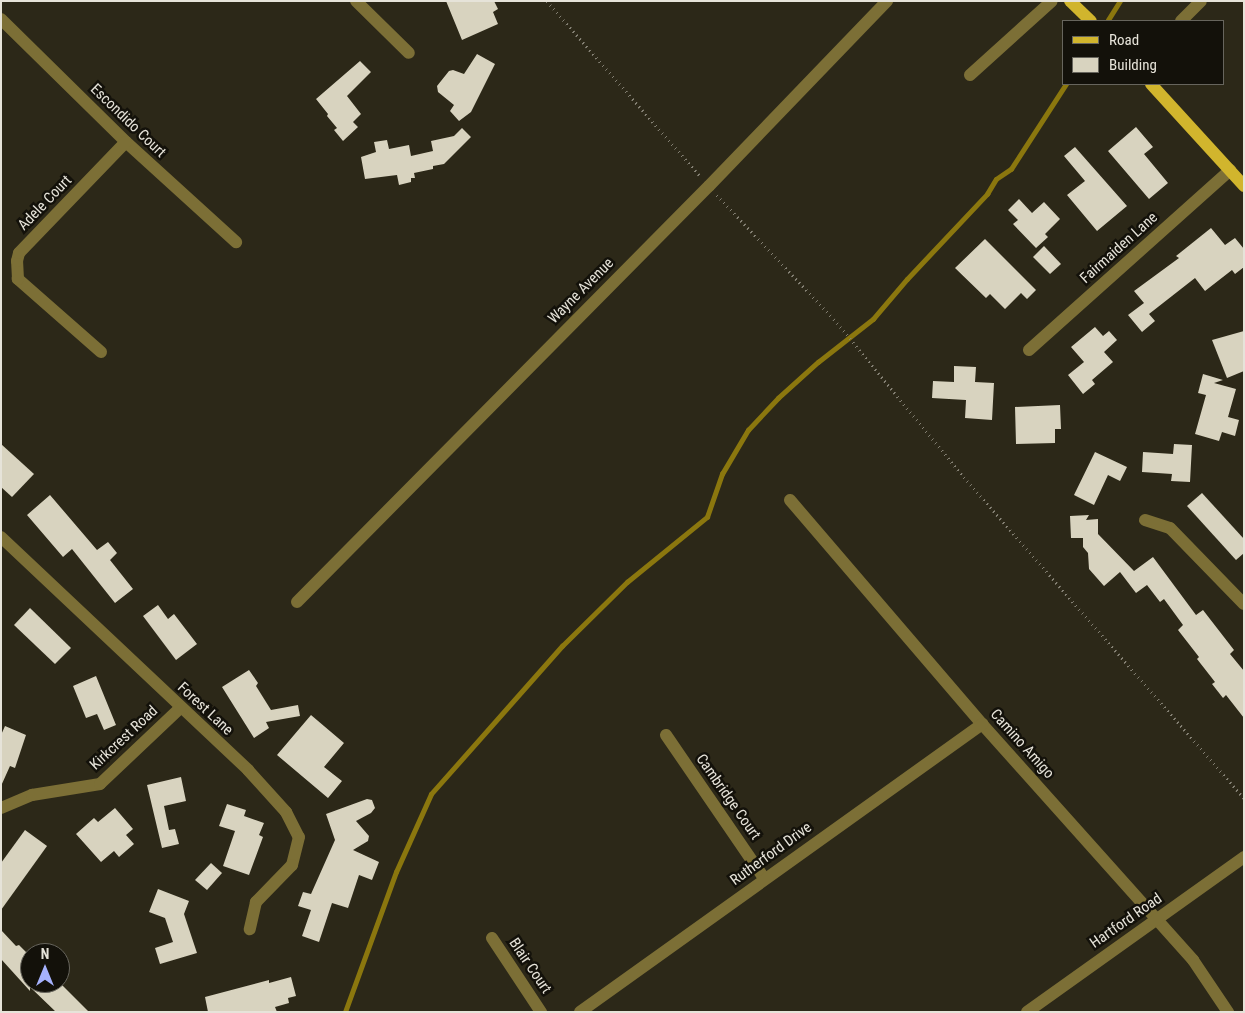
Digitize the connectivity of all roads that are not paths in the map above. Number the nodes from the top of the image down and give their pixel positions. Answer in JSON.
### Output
{"nodes":[{"id":1,"x":356,"y":1,"type":"edge"},
{"id":2,"x":887,"y":1,"type":"edge"},
{"id":3,"x":1052,"y":1,"type":"edge"},
{"id":4,"x":1070,"y":1,"type":"edge"},
{"id":5,"x":1201,"y":1,"type":"edge"},
{"id":6,"x":1,"y":19,"type":"edge"},
{"id":7,"x":1090,"y":20,"type":"edge"},
{"id":8,"x":1182,"y":20,"type":"edge"},
{"id":9,"x":409,"y":53,"type":"dead end"},
{"id":10,"x":970,"y":75,"type":"dead end"},
{"id":11,"x":1152,"y":85,"type":"edge"},
{"id":12,"x":126,"y":142,"type":"junction"},
{"id":13,"x":1230,"y":170,"type":"junction"},
{"id":14,"x":1244,"y":186,"type":"edge"},
{"id":15,"x":236,"y":242,"type":"dead end"},
{"id":16,"x":1029,"y":350,"type":"dead end"},
{"id":17,"x":101,"y":352,"type":"dead end"},
{"id":18,"x":790,"y":500,"type":"dead end"},
{"id":19,"x":1145,"y":520,"type":"dead end"},
{"id":20,"x":1,"y":537,"type":"edge"},
{"id":21,"x":297,"y":602,"type":"dead end"},
{"id":22,"x":1244,"y":604,"type":"edge"},
{"id":23,"x":180,"y":708,"type":"junction"},
{"id":24,"x":982,"y":724,"type":"junction"},
{"id":25,"x":666,"y":735,"type":"dead end"},
{"id":26,"x":1,"y":808,"type":"edge"},
{"id":27,"x":1244,"y":857,"type":"edge"},
{"id":28,"x":764,"y":878,"type":"junction"},
{"id":29,"x":1157,"y":920,"type":"junction"},
{"id":30,"x":250,"y":929,"type":"dead end"},
{"id":31,"x":492,"y":938,"type":"dead end"},
{"id":32,"x":541,"y":1012,"type":"edge"},
{"id":33,"x":580,"y":1012,"type":"edge"},
{"id":34,"x":1027,"y":1012,"type":"edge"},
{"id":35,"x":1228,"y":1012,"type":"edge"}],
"edges":[{"from":1,"to":9,"type":"street"},
{"from":2,"to":21,"type":"street","name":"Wayne Avenue"},
{"from":3,"to":10,"type":"street"},
{"from":4,"to":7,"type":"main road"},
{"from":5,"to":8,"type":"street"},
{"from":6,"to":12,"type":"street","name":"Escondido Court"},
{"from":11,"to":13,"type":"main road"},
{"from":12,"to":15,"type":"street","name":"Escondido Court"},
{"from":12,"to":17,"type":"street","name":"Adele Court"},
{"from":13,"to":14,"type":"main road"},
{"from":13,"to":16,"type":"street","name":"Fairmaiden Lane"},
{"from":18,"to":24,"type":"street","name":"Camino Amigo"},
{"from":19,"to":22,"type":"street"},
{"from":20,"to":23,"type":"street","name":"Forest Lane"},
{"from":23,"to":26,"type":"street","name":"Kirkcrest Road"},
{"from":23,"to":30,"type":"street","name":"Forest Lane"},
{"from":24,"to":28,"type":"street","name":"Rutherford Drive"},
{"from":24,"to":29,"type":"street","name":"Camino Amigo"},
{"from":25,"to":28,"type":"street","name":"Cambridge Court"},
{"from":27,"to":29,"type":"street","name":"Hartford Road"},
{"from":28,"to":33,"type":"street","name":"Rutherford Drive"},
{"from":29,"to":34,"type":"street","name":"Hartford Road"},
{"from":29,"to":35,"type":"street","name":"Camino Amigo"},
{"from":31,"to":32,"type":"street","name":"Blair Court"}]}
